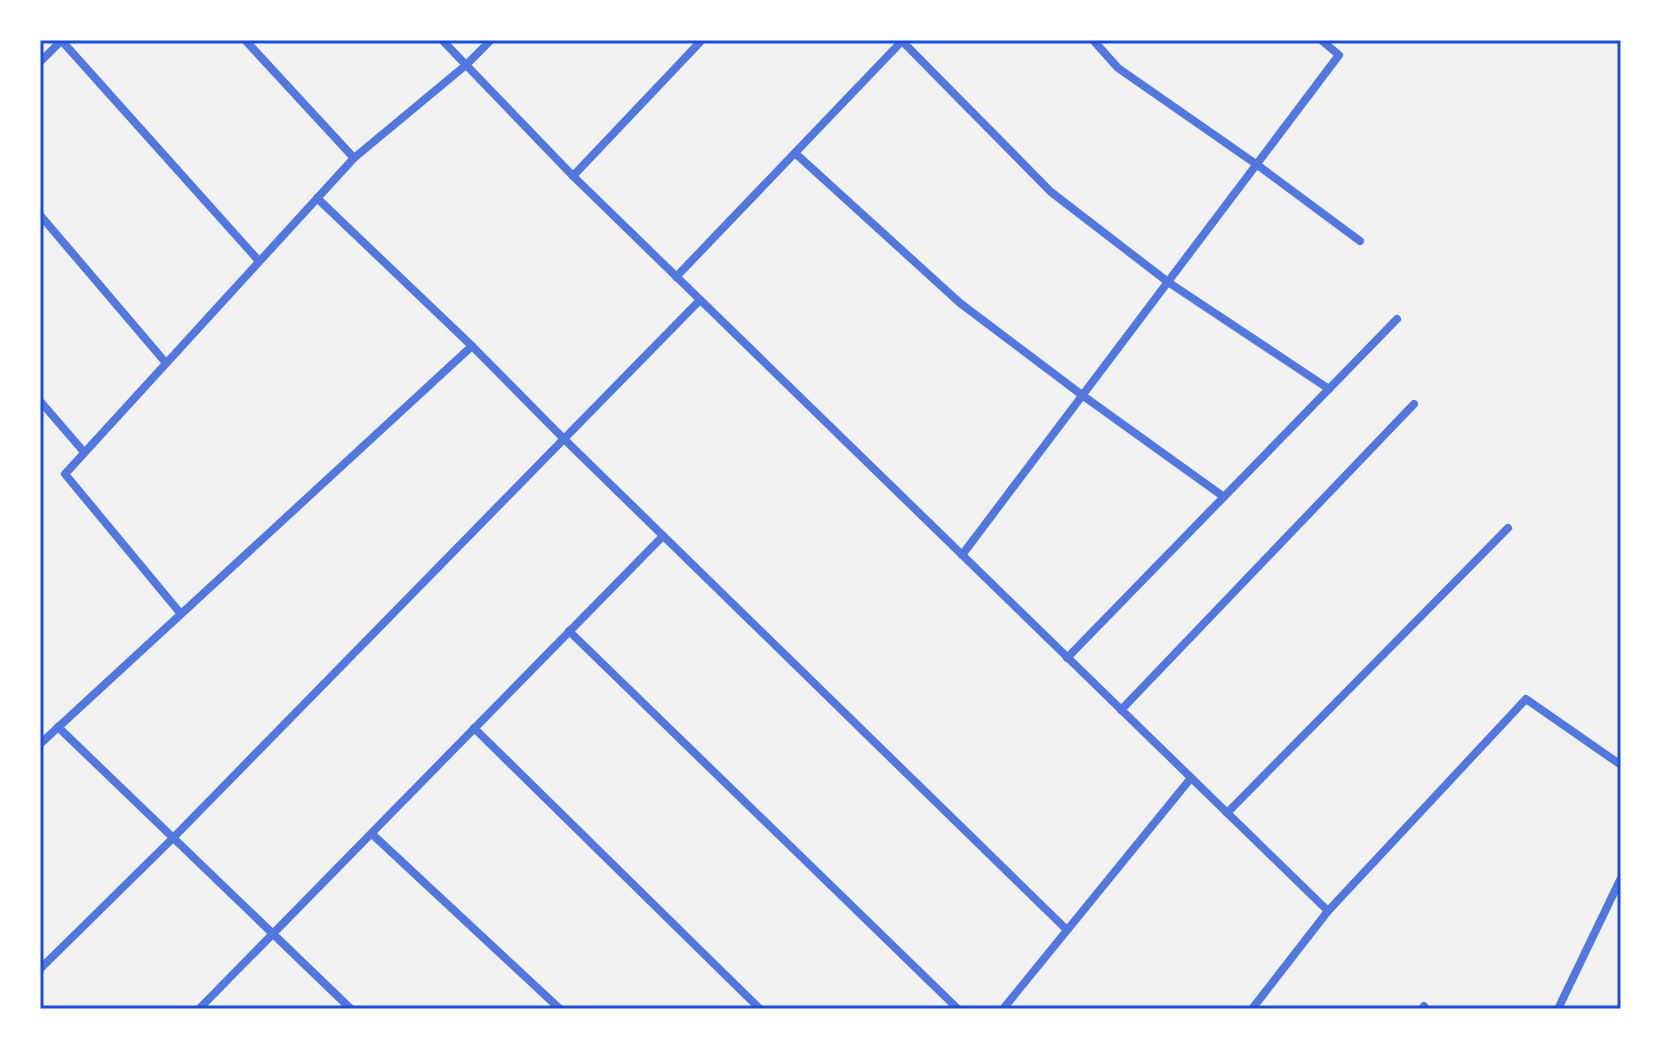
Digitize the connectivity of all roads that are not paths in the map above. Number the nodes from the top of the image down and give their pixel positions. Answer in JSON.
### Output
{"nodes":[{"id":1,"x":62,"y":40,"type":"edge"},
{"id":2,"x":245,"y":40,"type":"edge"},
{"id":3,"x":442,"y":40,"type":"edge"},
{"id":4,"x":491,"y":40,"type":"edge"},
{"id":5,"x":702,"y":40,"type":"edge"},
{"id":6,"x":1093,"y":40,"type":"edge"},
{"id":7,"x":1321,"y":40,"type":"edge"},
{"id":8,"x":902,"y":41,"type":"edge"},
{"id":9,"x":40,"y":62,"type":"edge"},
{"id":10,"x":466,"y":65,"type":"junction"},
{"id":11,"x":795,"y":153,"type":"junction"},
{"id":12,"x":354,"y":158,"type":"junction"},
{"id":13,"x":1256,"y":164,"type":"junction"},
{"id":14,"x":573,"y":176,"type":"junction"},
{"id":15,"x":317,"y":198,"type":"junction"},
{"id":16,"x":40,"y":215,"type":"edge"},
{"id":17,"x":1360,"y":241,"type":"dead end"},
{"id":18,"x":259,"y":261,"type":"junction"},
{"id":19,"x":676,"y":277,"type":"junction"},
{"id":20,"x":1168,"y":282,"type":"junction"},
{"id":21,"x":700,"y":300,"type":"junction"},
{"id":22,"x":1397,"y":319,"type":"dead end"},
{"id":23,"x":472,"y":346,"type":"junction"},
{"id":24,"x":166,"y":363,"type":"junction"},
{"id":25,"x":1329,"y":389,"type":"junction"},
{"id":26,"x":1082,"y":395,"type":"junction"},
{"id":27,"x":40,"y":401,"type":"edge"},
{"id":28,"x":1414,"y":404,"type":"dead end"},
{"id":29,"x":564,"y":439,"type":"junction"},
{"id":30,"x":84,"y":452,"type":"junction"},
{"id":31,"x":1224,"y":497,"type":"junction"},
{"id":32,"x":1508,"y":528,"type":"dead end"},
{"id":33,"x":663,"y":536,"type":"junction"},
{"id":34,"x":962,"y":555,"type":"junction"},
{"id":35,"x":181,"y":614,"type":"junction"},
{"id":36,"x":569,"y":631,"type":"junction"},
{"id":37,"x":1067,"y":658,"type":"junction"},
{"id":38,"x":1121,"y":710,"type":"junction"},
{"id":39,"x":58,"y":727,"type":"junction"},
{"id":40,"x":474,"y":728,"type":"junction"},
{"id":41,"x":40,"y":744,"type":"edge"},
{"id":42,"x":1621,"y":765,"type":"edge"},
{"id":43,"x":1191,"y":778,"type":"junction"},
{"id":44,"x":1227,"y":813,"type":"junction"},
{"id":45,"x":372,"y":834,"type":"junction"},
{"id":46,"x":173,"y":838,"type":"junction"},
{"id":47,"x":1621,"y":878,"type":"edge"},
{"id":48,"x":1328,"y":911,"type":"junction"},
{"id":49,"x":1067,"y":930,"type":"junction"},
{"id":50,"x":274,"y":935,"type":"junction"},
{"id":51,"x":40,"y":969,"type":"edge"},
{"id":52,"x":199,"y":1009,"type":"edge"},
{"id":53,"x":351,"y":1009,"type":"edge"},
{"id":54,"x":560,"y":1009,"type":"edge"},
{"id":55,"x":760,"y":1009,"type":"edge"},
{"id":56,"x":958,"y":1009,"type":"edge"},
{"id":57,"x":1003,"y":1009,"type":"edge"},
{"id":58,"x":1252,"y":1009,"type":"edge"},
{"id":59,"x":1558,"y":1009,"type":"edge"}],
"edges":[{"from":1,"to":9,"type":"street"},
{"from":1,"to":18,"type":"street"},
{"from":2,"to":12,"type":"street"},
{"from":3,"to":10,"type":"street"},
{"from":4,"to":10,"type":"street"},
{"from":5,"to":14,"type":"street"},
{"from":6,"to":13,"type":"street"},
{"from":7,"to":13,"type":"street"},
{"from":8,"to":11,"type":"street"},
{"from":8,"to":20,"type":"street"},
{"from":10,"to":12,"type":"street"},
{"from":10,"to":14,"type":"street"},
{"from":11,"to":19,"type":"street"},
{"from":11,"to":26,"type":"street"},
{"from":12,"to":15,"type":"street"},
{"from":13,"to":17,"type":"street"},
{"from":13,"to":20,"type":"street"},
{"from":14,"to":19,"type":"street"},
{"from":15,"to":18,"type":"street"},
{"from":15,"to":23,"type":"street"},
{"from":16,"to":24,"type":"street"},
{"from":18,"to":24,"type":"street"},
{"from":19,"to":21,"type":"street"},
{"from":20,"to":25,"type":"street"},
{"from":20,"to":26,"type":"street"},
{"from":21,"to":29,"type":"street"},
{"from":21,"to":34,"type":"street"},
{"from":22,"to":25,"type":"street"},
{"from":23,"to":29,"type":"street"},
{"from":23,"to":35,"type":"street"},
{"from":24,"to":30,"type":"street"},
{"from":25,"to":31,"type":"street"},
{"from":26,"to":31,"type":"street"},
{"from":26,"to":34,"type":"street"},
{"from":27,"to":30,"type":"street"},
{"from":28,"to":38,"type":"street"},
{"from":29,"to":33,"type":"street"},
{"from":29,"to":46,"type":"street"},
{"from":30,"to":35,"type":"street"},
{"from":31,"to":37,"type":"street"},
{"from":32,"to":44,"type":"street"},
{"from":33,"to":36,"type":"street"},
{"from":33,"to":49,"type":"street"},
{"from":34,"to":37,"type":"street"},
{"from":35,"to":39,"type":"street"},
{"from":36,"to":40,"type":"street"},
{"from":36,"to":56,"type":"street"},
{"from":37,"to":38,"type":"street"},
{"from":38,"to":43,"type":"street"},
{"from":39,"to":41,"type":"street"},
{"from":39,"to":46,"type":"street"},
{"from":40,"to":45,"type":"street"},
{"from":40,"to":55,"type":"street"},
{"from":42,"to":48,"type":"street"},
{"from":43,"to":44,"type":"street"},
{"from":43,"to":49,"type":"street"},
{"from":44,"to":48,"type":"street"},
{"from":45,"to":50,"type":"street"},
{"from":45,"to":54,"type":"street"},
{"from":46,"to":50,"type":"street"},
{"from":46,"to":51,"type":"street"},
{"from":47,"to":59,"type":"street"},
{"from":48,"to":58,"type":"street"},
{"from":49,"to":57,"type":"street"},
{"from":50,"to":52,"type":"street"},
{"from":50,"to":53,"type":"street"}]}
